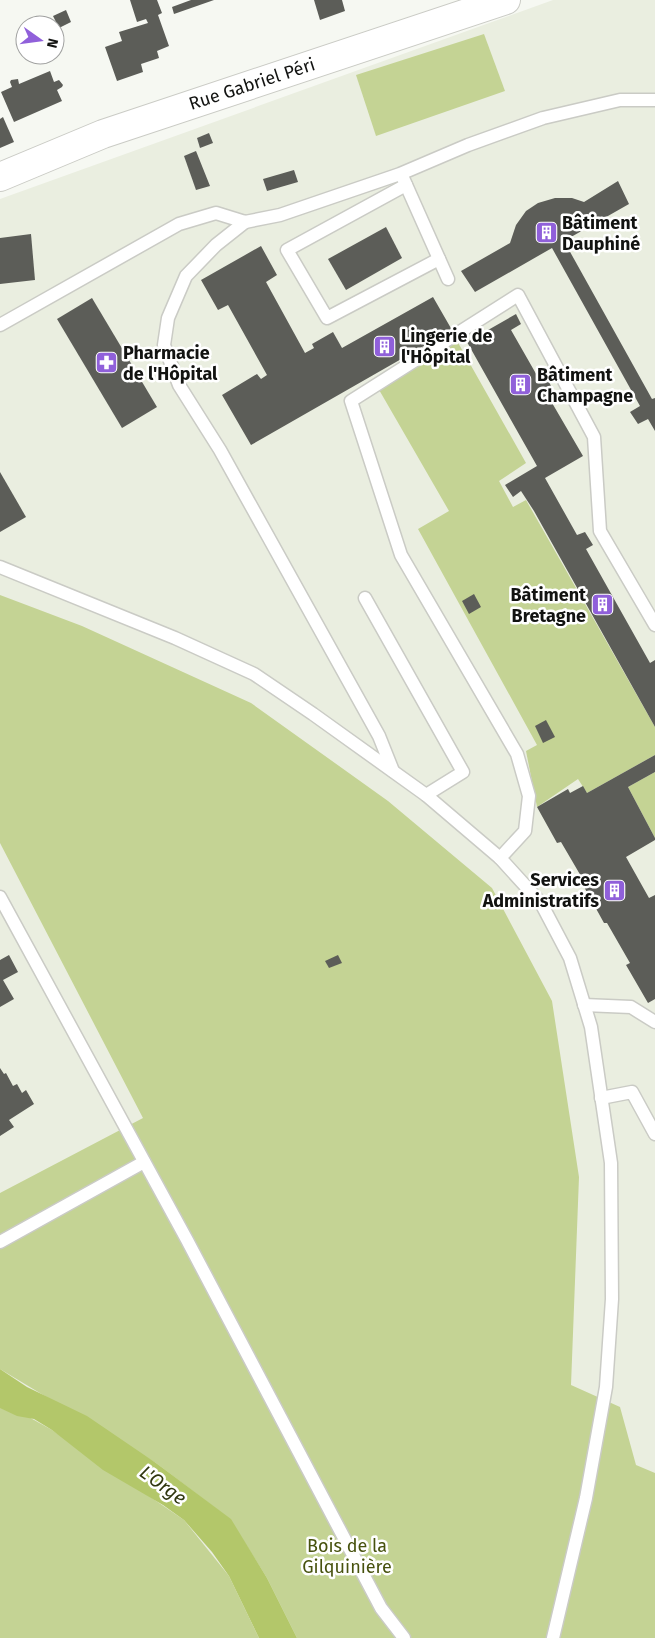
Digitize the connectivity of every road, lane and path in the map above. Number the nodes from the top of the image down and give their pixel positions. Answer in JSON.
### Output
{"nodes":[{"id":1,"x":506,"y":0,"type":"edge"},
{"id":2,"x":655,"y":100,"type":"edge"},
{"id":3,"x":0,"y":177,"type":"edge"},
{"id":4,"x":403,"y":179,"type":"junction"},
{"id":5,"x":245,"y":222,"type":"junction"},
{"id":6,"x":439,"y":259,"type":"junction"},
{"id":7,"x":448,"y":279,"type":"dead end"},
{"id":8,"x":0,"y":325,"type":"edge"},
{"id":9,"x":0,"y":567,"type":"edge"},
{"id":10,"x":364,"y":598,"type":"dead end"},
{"id":11,"x":655,"y":625,"type":"edge"},
{"id":12,"x":393,"y":770,"type":"junction"},
{"id":13,"x":426,"y":795,"type":"junction"},
{"id":14,"x":500,"y":858,"type":"junction"},
{"id":15,"x":0,"y":897,"type":"edge"},
{"id":16,"x":584,"y":1005,"type":"junction"},
{"id":17,"x":655,"y":1022,"type":"edge"},
{"id":18,"x":601,"y":1098,"type":"junction"},
{"id":19,"x":655,"y":1134,"type":"edge"},
{"id":20,"x":144,"y":1162,"type":"junction"},
{"id":21,"x":0,"y":1242,"type":"edge"},
{"id":22,"x":404,"y":1638,"type":"edge"},
{"id":23,"x":553,"y":1638,"type":"edge"}],
"edges":[{"from":1,"to":3,"type":"main road","name":"Rue Gabriel Péri"},
{"from":2,"to":4,"type":"lane"},
{"from":4,"to":5,"type":"lane"},
{"from":4,"to":6,"type":"lane"},
{"from":4,"to":6,"type":"lane"},
{"from":5,"to":8,"type":"lane"},
{"from":5,"to":12,"type":"lane"},
{"from":6,"to":7,"type":"lane"},
{"from":9,"to":12,"type":"lane"},
{"from":10,"to":13,"type":"lane"},
{"from":11,"to":14,"type":"lane"},
{"from":12,"to":13,"type":"lane"},
{"from":13,"to":14,"type":"lane"},
{"from":14,"to":16,"type":"lane"},
{"from":15,"to":20,"type":"lane"},
{"from":16,"to":17,"type":"lane"},
{"from":16,"to":18,"type":"lane"},
{"from":18,"to":19,"type":"lane"},
{"from":18,"to":23,"type":"lane"},
{"from":20,"to":21,"type":"lane"},
{"from":20,"to":22,"type":"lane"}]}
